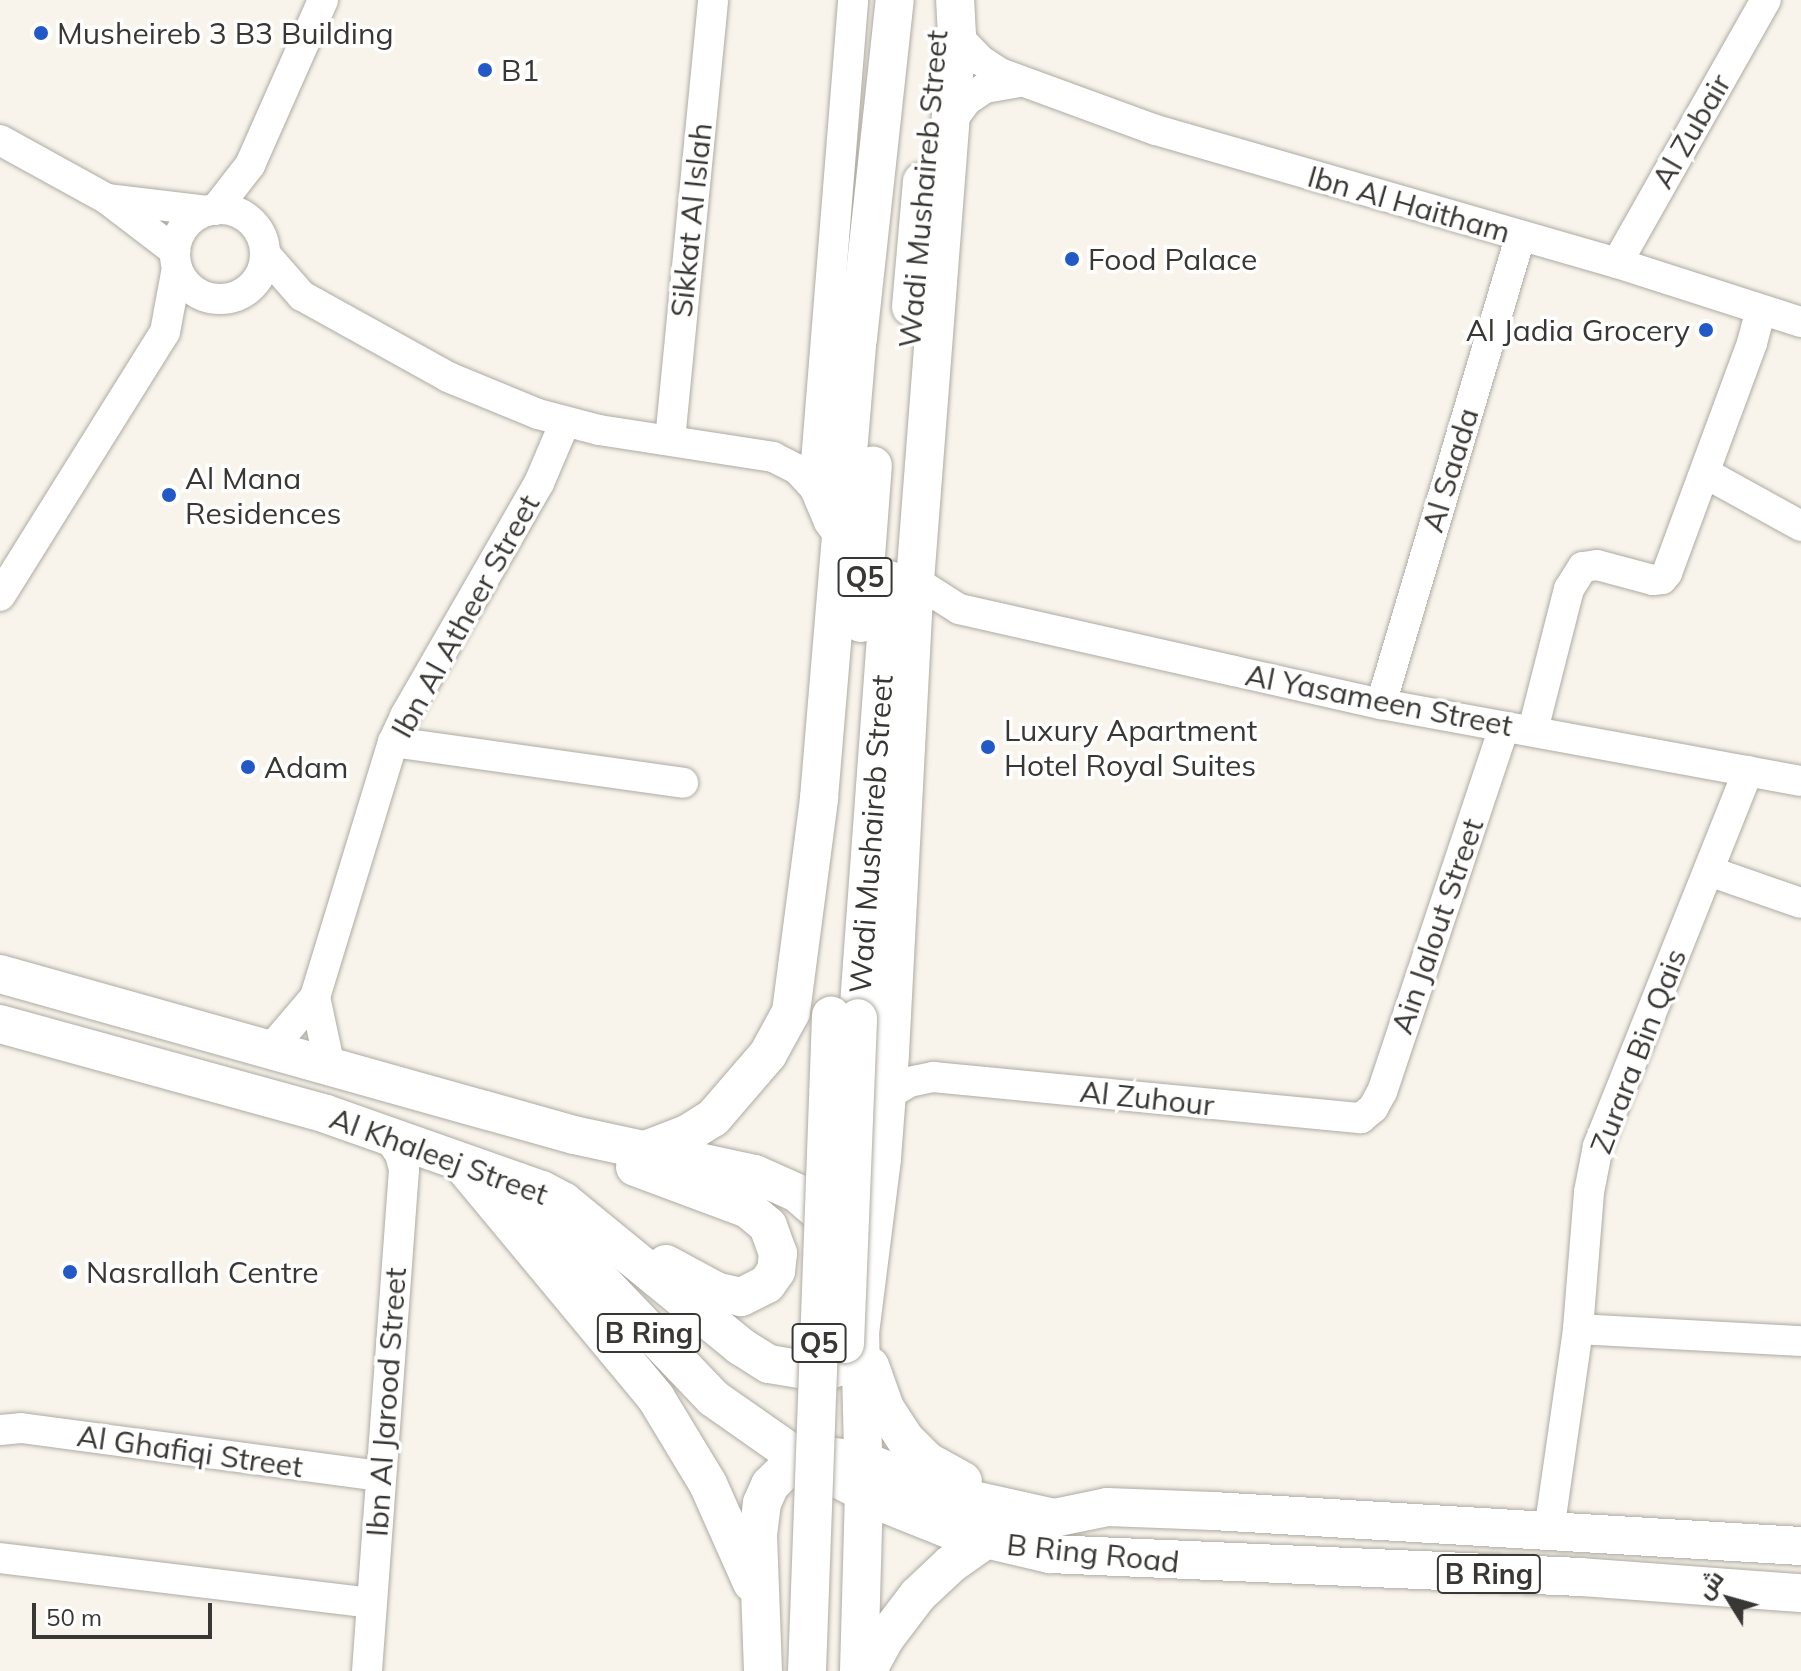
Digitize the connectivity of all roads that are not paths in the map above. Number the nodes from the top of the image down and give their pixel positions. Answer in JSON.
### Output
{"nodes":[{"id":1,"x":323,"y":0,"type":"edge"},
{"id":2,"x":713,"y":0,"type":"edge"},
{"id":3,"x":853,"y":0,"type":"edge"},
{"id":4,"x":895,"y":0,"type":"edge"},
{"id":5,"x":943,"y":0,"type":"edge"},
{"id":6,"x":1766,"y":0,"type":"edge"},
{"id":7,"x":956,"y":18,"type":"edge"},
{"id":8,"x":1019,"y":82,"type":"junction"},
{"id":9,"x":952,"y":120,"type":"junction"},
{"id":10,"x":881,"y":138,"type":"junction"},
{"id":11,"x":0,"y":140,"type":"edge"},
{"id":12,"x":250,"y":165,"type":"junction"},
{"id":13,"x":107,"y":199,"type":"junction"},
{"id":14,"x":211,"y":210,"type":"junction"},
{"id":15,"x":252,"y":222,"type":"junction"},
{"id":16,"x":1520,"y":237,"type":"junction"},
{"id":17,"x":266,"y":255,"type":"junction"},
{"id":18,"x":176,"y":260,"type":"junction"},
{"id":19,"x":1617,"y":263,"type":"junction"},
{"id":20,"x":249,"y":289,"type":"junction"},
{"id":21,"x":302,"y":296,"type":"junction"},
{"id":22,"x":204,"y":297,"type":"junction"},
{"id":23,"x":1761,"y":310,"type":"junction"},
{"id":24,"x":1798,"y":314,"type":"edge"},
{"id":25,"x":165,"y":332,"type":"junction"},
{"id":26,"x":565,"y":422,"type":"junction"},
{"id":27,"x":818,"y":423,"type":"junction"},
{"id":28,"x":670,"y":440,"type":"junction"},
{"id":29,"x":773,"y":457,"type":"junction"},
{"id":30,"x":1705,"y":473,"type":"junction"},
{"id":31,"x":814,"y":487,"type":"junction"},
{"id":32,"x":1801,"y":526,"type":"edge"},
{"id":33,"x":840,"y":537,"type":"junction"},
{"id":34,"x":915,"y":581,"type":"junction"},
{"id":35,"x":0,"y":596,"type":"edge"},
{"id":36,"x":959,"y":609,"type":"junction"},
{"id":37,"x":913,"y":627,"type":"junction"},
{"id":38,"x":1381,"y":704,"type":"junction"},
{"id":39,"x":1518,"y":729,"type":"junction"},
{"id":40,"x":393,"y":742,"type":"junction"},
{"id":41,"x":1748,"y":771,"type":"junction"},
{"id":42,"x":1801,"y":781,"type":"edge"},
{"id":43,"x":683,"y":783,"type":"dead end"},
{"id":44,"x":1709,"y":871,"type":"junction"},
{"id":45,"x":1801,"y":903,"type":"edge"},
{"id":46,"x":0,"y":974,"type":"edge"},
{"id":47,"x":315,"y":997,"type":"junction"},
{"id":48,"x":844,"y":1016,"type":"junction"},
{"id":49,"x":0,"y":1024,"type":"edge"},
{"id":50,"x":270,"y":1050,"type":"junction"},
{"id":51,"x":890,"y":1053,"type":"junction"},
{"id":52,"x":330,"y":1067,"type":"junction"},
{"id":53,"x":933,"y":1077,"type":"junction"},
{"id":54,"x":886,"y":1096,"type":"junction"},
{"id":55,"x":1361,"y":1118,"type":"joint"},
{"id":56,"x":574,"y":1135,"type":"junction"},
{"id":57,"x":388,"y":1137,"type":"junction"},
{"id":58,"x":643,"y":1151,"type":"junction"},
{"id":59,"x":457,"y":1158,"type":"junction"},
{"id":60,"x":518,"y":1182,"type":"junction"},
{"id":61,"x":590,"y":1222,"type":"junction"},
{"id":62,"x":866,"y":1267,"type":"junction"},
{"id":63,"x":1578,"y":1329,"type":"junction"},
{"id":64,"x":860,"y":1333,"type":"junction"},
{"id":65,"x":1801,"y":1341,"type":"edge"},
{"id":66,"x":0,"y":1430,"type":"edge"},
{"id":67,"x":803,"y":1461,"type":"junction"},
{"id":68,"x":381,"y":1476,"type":"junction"},
{"id":69,"x":863,"y":1477,"type":"junction"},
{"id":70,"x":905,"y":1495,"type":"junction"},
{"id":71,"x":1107,"y":1507,"type":"junction"},
{"id":72,"x":1549,"y":1531,"type":"junction"},
{"id":73,"x":985,"y":1540,"type":"junction"},
{"id":74,"x":1801,"y":1546,"type":"edge"},
{"id":75,"x":0,"y":1558,"type":"edge"},
{"id":76,"x":1801,"y":1593,"type":"edge"},
{"id":77,"x":370,"y":1603,"type":"junction"},
{"id":78,"x":760,"y":1604,"type":"junction"},
{"id":79,"x":367,"y":1671,"type":"edge"},
{"id":80,"x":763,"y":1671,"type":"edge"},
{"id":81,"x":807,"y":1671,"type":"edge"},
{"id":82,"x":833,"y":1671,"type":"edge"},
{"id":83,"x":859,"y":1671,"type":"edge"},
{"id":84,"x":867,"y":1671,"type":"edge"}],
"edges":[{"from":1,"to":12,"type":"street"},
{"from":2,"to":28,"type":"street","name":"Sikkat Al Islah"},
{"from":3,"to":27,"type":"street"},
{"from":4,"to":10,"type":"main road","name":"Wadi Mushaireb Street","number":"Q5"},
{"from":5,"to":48,"type":"main road","name":"Wadi Mushaireb Street","number":"Q5"},
{"from":6,"to":19,"type":"street","name":"Al Zubair"},
{"from":7,"to":8,"type":"street","name":"Ibn Al Haitham"},
{"from":7,"to":9,"type":"main road","name":"Wadi Mushaireb Street"},
{"from":8,"to":9,"type":"street"},
{"from":8,"to":16,"type":"street","name":"Ibn Al Haitham"},
{"from":9,"to":34,"type":"main road","name":"Wadi Mushaireb Street"},
{"from":10,"to":33,"type":"main road","name":"Wadi Mushaireb Street"},
{"from":10,"to":48,"type":"main road","name":"Wadi Mushaireb Street","number":"Q5"},
{"from":11,"to":13,"type":"street"},
{"from":12,"to":14,"type":"street"},
{"from":12,"to":15,"type":"street"},
{"from":13,"to":14,"type":"street"},
{"from":13,"to":18,"type":"street"},
{"from":14,"to":15,"type":"street"},
{"from":14,"to":18,"type":"street"},
{"from":15,"to":17,"type":"street"},
{"from":16,"to":19,"type":"street","name":"Ibn Al Haitham"},
{"from":16,"to":38,"type":"street","name":"Al Saada"},
{"from":17,"to":20,"type":"street"},
{"from":17,"to":21,"type":"street"},
{"from":18,"to":22,"type":"street"},
{"from":18,"to":25,"type":"street"},
{"from":19,"to":23,"type":"street","name":"Ibn Al Haitham"},
{"from":20,"to":21,"type":"street"},
{"from":20,"to":22,"type":"street"},
{"from":21,"to":26,"type":"street"},
{"from":22,"to":25,"type":"street"},
{"from":23,"to":24,"type":"street","name":"Ibn Al Haitham"},
{"from":23,"to":30,"type":"street"},
{"from":25,"to":35,"type":"street"},
{"from":26,"to":28,"type":"street"},
{"from":26,"to":40,"type":"street","name":"Ibn Al Atheer Street"},
{"from":27,"to":29,"type":"street"},
{"from":27,"to":31,"type":"street"},
{"from":28,"to":29,"type":"street"},
{"from":29,"to":31,"type":"street"},
{"from":30,"to":32,"type":"street"},
{"from":30,"to":39,"type":"street","name":"Ain Jalout Street"},
{"from":31,"to":33,"type":"street"},
{"from":33,"to":58,"type":"main road","name":"Wadi Mushaireb Street"},
{"from":34,"to":36,"type":"street","name":"Al Yasameen Street"},
{"from":34,"to":37,"type":"main road","name":"Wadi Mushaireb Street"},
{"from":36,"to":37,"type":"street"},
{"from":36,"to":38,"type":"street","name":"Al Yasameen Street"},
{"from":37,"to":51,"type":"main road","name":"Wadi Mushaireb Street"},
{"from":38,"to":39,"type":"street","name":"Al Yasameen Street"},
{"from":39,"to":41,"type":"street","name":"Al Yasameen Street"},
{"from":39,"to":55,"type":"street","name":"Ain Jalout Street"},
{"from":40,"to":43,"type":"street"},
{"from":40,"to":47,"type":"street","name":"Ibn Al Atheer Street"},
{"from":41,"to":42,"type":"street","name":"Al Yasameen Street"},
{"from":41,"to":44,"type":"street","name":"Zurara Bin Qais"},
{"from":44,"to":45,"type":"street"},
{"from":44,"to":63,"type":"street","name":"Zurara Bin Qais"},
{"from":46,"to":50,"type":"main road","name":"Al Khaleej Street"},
{"from":47,"to":50,"type":"street","name":"Ibn Al Atheer Street"},
{"from":47,"to":52,"type":"street","name":"Ibn Al Atheer Street"},
{"from":48,"to":81,"type":"main road","name":"Wadi Mushaireb Street","number":"Q5","bridge":true},
{"from":48,"to":82,"type":"main road","name":"Wadi Mushaireb Street","number":"Q5","bridge":true},
{"from":49,"to":57,"type":"main road","name":"Al Khaleej Street"},
{"from":50,"to":52,"type":"main road","name":"Al Khaleej Street"},
{"from":51,"to":53,"type":"street","name":"Al Zuhour"},
{"from":51,"to":54,"type":"main road","name":"Wadi Mushaireb Street"},
{"from":52,"to":56,"type":"main road","name":"Al Khaleej Street"},
{"from":53,"to":54,"type":"street","name":"Al Zuhour"},
{"from":53,"to":55,"type":"street","name":"Al Zuhour"},
{"from":54,"to":62,"type":"main road","name":"Wadi Mushaireb Street"},
{"from":56,"to":58,"type":"main road","name":"Al Khaleej Street"},
{"from":56,"to":61,"type":"main road"},
{"from":57,"to":59,"type":"main road","name":"Al Khaleej Street"},
{"from":57,"to":68,"type":"street","name":"Ibn Al Jarood Street"},
{"from":58,"to":62,"type":"main road","name":"Al Khaleej Street"},
{"from":59,"to":60,"type":"main road","name":"Al Khaleej Street"},
{"from":59,"to":78,"type":"main road"},
{"from":60,"to":61,"type":"main road","name":"Al Khaleej Street"},
{"from":60,"to":67,"type":"main road","name":"B Ring Road","number":"B Ring"},
{"from":61,"to":64,"type":"main road","name":"Al Khaleej Street"},
{"from":62,"to":64,"type":"main road","name":"Wadi Mushaireb Street"},
{"from":63,"to":65,"type":"street"},
{"from":63,"to":72,"type":"street","name":"Zurara Bin Qais"},
{"from":64,"to":69,"type":"main road","name":"Wadi Mushaireb Street"},
{"from":64,"to":71,"type":"main road"},
{"from":66,"to":68,"type":"street","name":"Al Ghafiqi Street"},
{"from":67,"to":69,"type":"main road","name":"B Ring Road","number":"B Ring"},
{"from":67,"to":78,"type":"main road"},
{"from":68,"to":77,"type":"street","name":"Ibn Al Jarood Street"},
{"from":69,"to":70,"type":"main road","name":"B Ring Road","number":"B Ring"},
{"from":69,"to":83,"type":"main road","name":"Wadi Mushaireb Street"},
{"from":70,"to":71,"type":"main road","name":"B Ring Road","number":"B Ring"},
{"from":70,"to":73,"type":"main road","name":"B Ring Road","number":"B Ring"},
{"from":71,"to":72,"type":"main road","name":"B Ring Road","number":"B Ring"},
{"from":72,"to":74,"type":"main road","name":"B Ring Road","number":"B Ring"},
{"from":73,"to":76,"type":"main road","name":"B Ring Road","number":"B Ring"},
{"from":73,"to":84,"type":"main road"},
{"from":75,"to":77,"type":"street"},
{"from":77,"to":79,"type":"street","name":"Ibn Al Jarood Street"},
{"from":78,"to":80,"type":"main road"}]}
